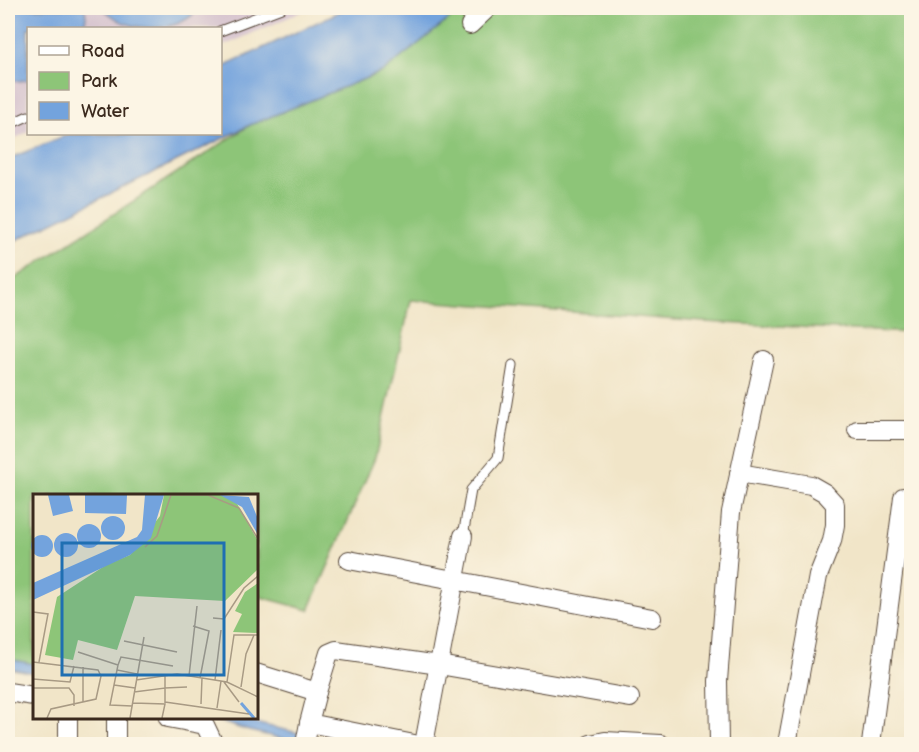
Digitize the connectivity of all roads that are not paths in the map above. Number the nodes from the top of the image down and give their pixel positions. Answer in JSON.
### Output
{"nodes":[{"id":1,"x":281,"y":8,"type":"edge"},
{"id":2,"x":488,"y":8,"type":"edge"},
{"id":3,"x":470,"y":25,"type":"dead end"},
{"id":4,"x":222,"y":30,"type":"edge"},
{"id":5,"x":27,"y":116,"type":"edge"},
{"id":6,"x":8,"y":125,"type":"edge"},
{"id":7,"x":764,"y":360,"type":"dead end"},
{"id":8,"x":513,"y":365,"type":"dead end"},
{"id":9,"x":857,"y":430,"type":"dead end"},
{"id":10,"x":912,"y":430,"type":"edge"},
{"id":11,"x":740,"y":473,"type":"junction"},
{"id":12,"x":903,"y":497,"type":"dead end"},
{"id":13,"x":463,"y":536,"type":"joint"},
{"id":14,"x":349,"y":560,"type":"dead end"},
{"id":15,"x":455,"y":582,"type":"junction"},
{"id":16,"x":652,"y":618,"type":"dead end"},
{"id":17,"x":439,"y":665,"type":"junction"},
{"id":18,"x":258,"y":674,"type":"edge"},
{"id":19,"x":8,"y":692,"type":"edge"},
{"id":20,"x":317,"y":692,"type":"junction"},
{"id":21,"x":33,"y":696,"type":"edge"},
{"id":22,"x":630,"y":698,"type":"dead end"},
{"id":23,"x":68,"y":719,"type":"edge"},
{"id":24,"x":116,"y":719,"type":"edge"},
{"id":25,"x":177,"y":719,"type":"edge"},
{"id":26,"x":309,"y":723,"type":"junction"},
{"id":27,"x":68,"y":744,"type":"edge"},
{"id":28,"x":116,"y":744,"type":"edge"},
{"id":29,"x":214,"y":744,"type":"edge"},
{"id":30,"x":305,"y":744,"type":"edge"},
{"id":31,"x":414,"y":744,"type":"edge"},
{"id":32,"x":424,"y":744,"type":"edge"},
{"id":33,"x":590,"y":744,"type":"edge"},
{"id":34,"x":661,"y":744,"type":"edge"},
{"id":35,"x":719,"y":744,"type":"edge"},
{"id":36,"x":787,"y":744,"type":"edge"},
{"id":37,"x":871,"y":744,"type":"edge"}],
"edges":[{"from":1,"to":4,"type":"lane"},
{"from":2,"to":3,"type":"street"},
{"from":5,"to":6,"type":"lane"},
{"from":7,"to":11,"type":"street"},
{"from":8,"to":13,"type":"lane"},
{"from":9,"to":10,"type":"street"},
{"from":11,"to":35,"type":"street"},
{"from":11,"to":36,"type":"street"},
{"from":12,"to":37,"type":"street"},
{"from":13,"to":15,"type":"street"},
{"from":14,"to":15,"type":"street"},
{"from":15,"to":16,"type":"street"},
{"from":15,"to":17,"type":"street"},
{"from":17,"to":20,"type":"street"},
{"from":17,"to":22,"type":"street"},
{"from":17,"to":32,"type":"street"},
{"from":18,"to":20,"type":"street"},
{"from":19,"to":21,"type":"street"},
{"from":20,"to":26,"type":"street"},
{"from":23,"to":27,"type":"street"},
{"from":24,"to":28,"type":"street"},
{"from":25,"to":29,"type":"street"},
{"from":26,"to":30,"type":"street"},
{"from":26,"to":31,"type":"street"},
{"from":33,"to":34,"type":"street"}]}
